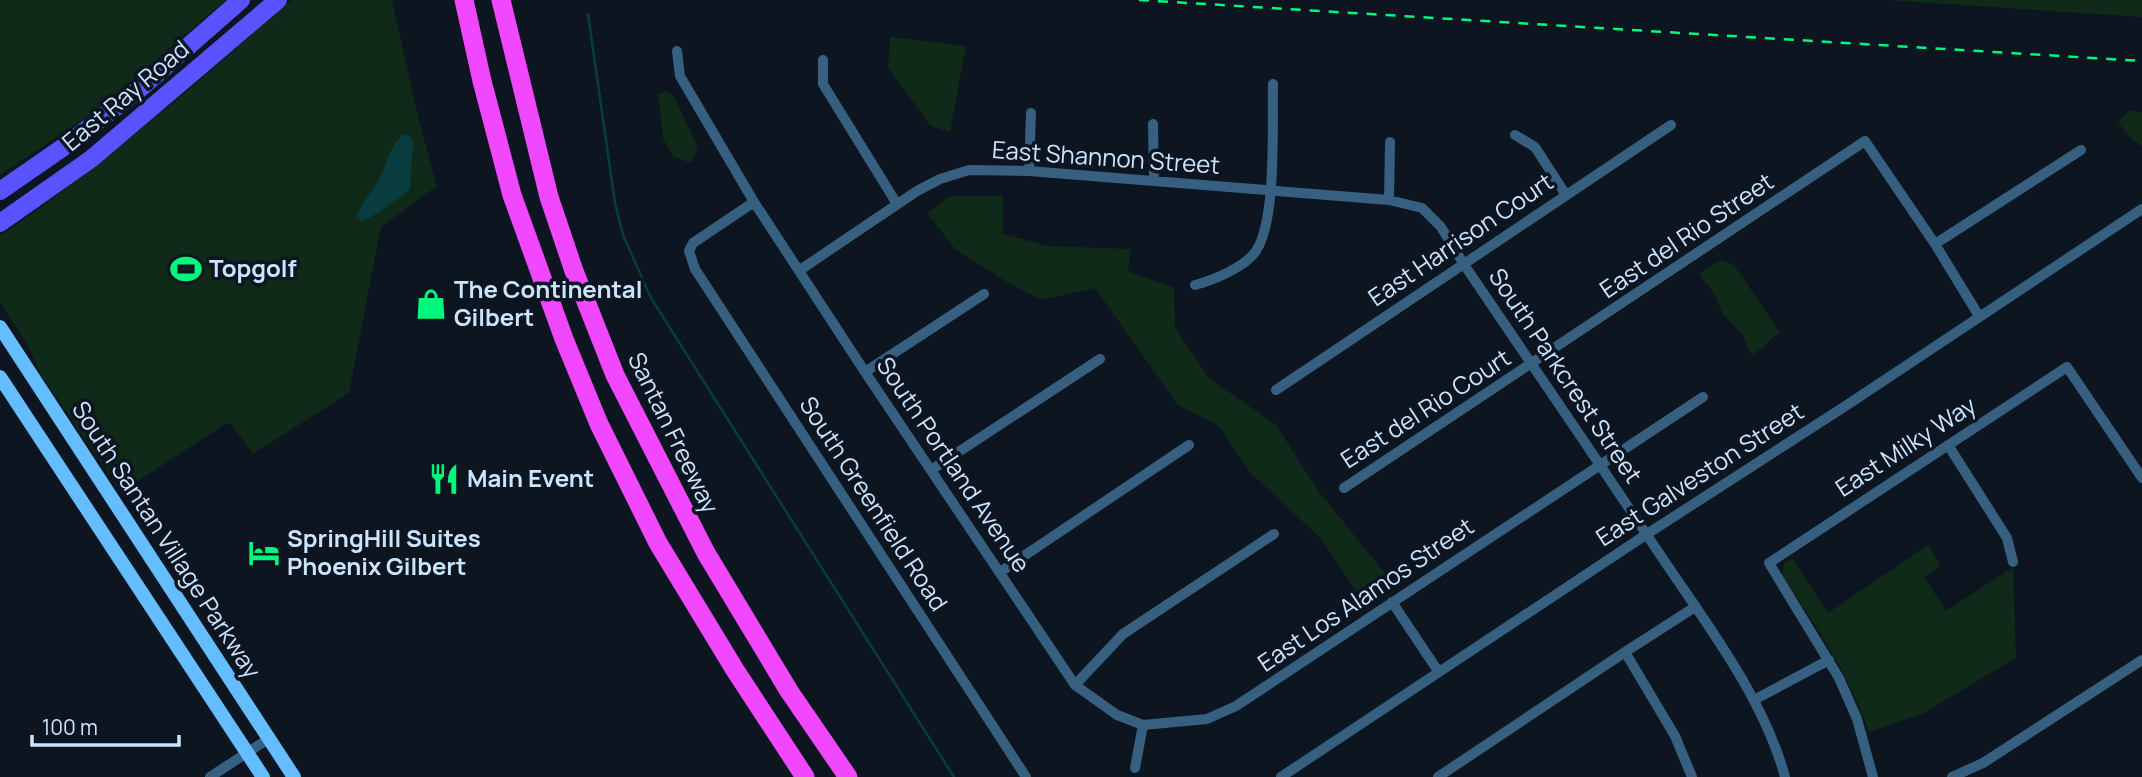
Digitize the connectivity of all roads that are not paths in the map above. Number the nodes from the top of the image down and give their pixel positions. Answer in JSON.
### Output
{"nodes":[{"id":1,"x":241,"y":0,"type":"edge"},
{"id":2,"x":278,"y":0,"type":"edge"},
{"id":3,"x":464,"y":0,"type":"edge"},
{"id":4,"x":501,"y":0,"type":"edge"},
{"id":5,"x":677,"y":51,"type":"dead end"},
{"id":6,"x":823,"y":60,"type":"dead end"},
{"id":7,"x":1273,"y":84,"type":"dead end"},
{"id":8,"x":1031,"y":113,"type":"dead end"},
{"id":9,"x":1153,"y":124,"type":"dead end"},
{"id":10,"x":1671,"y":125,"type":"dead end"},
{"id":11,"x":1515,"y":135,"type":"dead end"},
{"id":12,"x":1390,"y":142,"type":"dead end"},
{"id":13,"x":2081,"y":150,"type":"dead end"},
{"id":14,"x":1030,"y":171,"type":"junction"},
{"id":15,"x":1154,"y":181,"type":"junction"},
{"id":16,"x":1270,"y":190,"type":"junction"},
{"id":17,"x":0,"y":191,"type":"edge"},
{"id":18,"x":1566,"y":195,"type":"junction"},
{"id":19,"x":1389,"y":200,"type":"junction"},
{"id":20,"x":754,"y":202,"type":"junction"},
{"id":21,"x":897,"y":204,"type":"junction"},
{"id":22,"x":2142,"y":209,"type":"edge"},
{"id":23,"x":0,"y":223,"type":"edge"},
{"id":24,"x":1935,"y":244,"type":"junction"},
{"id":25,"x":1463,"y":263,"type":"junction"},
{"id":26,"x":800,"y":270,"type":"junction"},
{"id":27,"x":1195,"y":285,"type":"dead end"},
{"id":28,"x":984,"y":294,"type":"dead end"},
{"id":29,"x":1979,"y":316,"type":"junction"},
{"id":30,"x":0,"y":327,"type":"edge"},
{"id":31,"x":1100,"y":359,"type":"dead end"},
{"id":32,"x":1532,"y":365,"type":"junction"},
{"id":33,"x":865,"y":372,"type":"junction"},
{"id":34,"x":0,"y":377,"type":"edge"},
{"id":35,"x":1276,"y":390,"type":"dead end"},
{"id":36,"x":1703,"y":397,"type":"dead end"},
{"id":37,"x":1189,"y":445,"type":"dead end"},
{"id":38,"x":1948,"y":445,"type":"junction"},
{"id":39,"x":2138,"y":461,"type":"edge"},
{"id":40,"x":1599,"y":465,"type":"junction"},
{"id":41,"x":931,"y":470,"type":"junction"},
{"id":42,"x":2142,"y":478,"type":"edge"},
{"id":43,"x":1344,"y":488,"type":"dead end"},
{"id":44,"x":107,"y":491,"type":"junction"},
{"id":45,"x":85,"y":505,"type":"junction"},
{"id":46,"x":1274,"y":534,"type":"dead end"},
{"id":47,"x":1647,"y":534,"type":"junction"},
{"id":48,"x":2013,"y":562,"type":"dead end"},
{"id":49,"x":1000,"y":572,"type":"junction"},
{"id":50,"x":1392,"y":602,"type":"junction"},
{"id":51,"x":1695,"y":607,"type":"junction"},
{"id":52,"x":1625,"y":652,"type":"junction"},
{"id":53,"x":1829,"y":660,"type":"junction"},
{"id":54,"x":2142,"y":660,"type":"edge"},
{"id":55,"x":1438,"y":671,"type":"junction"},
{"id":56,"x":1075,"y":685,"type":"junction"},
{"id":57,"x":1754,"y":700,"type":"junction"},
{"id":58,"x":1143,"y":725,"type":"junction"},
{"id":59,"x":268,"y":739,"type":"junction"},
{"id":60,"x":248,"y":753,"type":"junction"},
{"id":61,"x":1135,"y":768,"type":"dead end"},
{"id":62,"x":210,"y":777,"type":"edge"},
{"id":63,"x":263,"y":777,"type":"edge"},
{"id":64,"x":294,"y":777,"type":"edge"},
{"id":65,"x":805,"y":777,"type":"edge"},
{"id":66,"x":848,"y":777,"type":"edge"},
{"id":67,"x":1026,"y":777,"type":"edge"},
{"id":68,"x":1281,"y":777,"type":"edge"},
{"id":69,"x":1438,"y":777,"type":"edge"},
{"id":70,"x":1692,"y":777,"type":"edge"},
{"id":71,"x":1784,"y":777,"type":"edge"},
{"id":72,"x":1873,"y":777,"type":"edge"},
{"id":73,"x":1952,"y":777,"type":"edge"}],
"edges":[{"from":1,"to":17,"type":"main road","name":"East Ray Road"},
{"from":2,"to":23,"type":"main road","name":"East Ray Road"},
{"from":3,"to":65,"type":"highway"},
{"from":4,"to":66,"type":"highway","name":"Santan Freeway"},
{"from":5,"to":20,"type":"street","name":"South Portland Avenue"},
{"from":6,"to":21,"type":"street"},
{"from":7,"to":16,"type":"street"},
{"from":8,"to":14,"type":"street"},
{"from":9,"to":15,"type":"street"},
{"from":10,"to":18,"type":"street","name":"East Harrison Court"},
{"from":11,"to":18,"type":"street"},
{"from":12,"to":19,"type":"street"},
{"from":13,"to":24,"type":"street"},
{"from":14,"to":15,"type":"street","name":"East Shannon Street"},
{"from":14,"to":21,"type":"street","name":"East Shannon Street"},
{"from":15,"to":16,"type":"street","name":"East Shannon Street"},
{"from":16,"to":19,"type":"street","name":"South Parkcrest Street"},
{"from":16,"to":27,"type":"street"},
{"from":18,"to":25,"type":"street","name":"East Harrison Court"},
{"from":19,"to":25,"type":"street","name":"South Parkcrest Street"},
{"from":20,"to":26,"type":"street","name":"South Portland Avenue"},
{"from":20,"to":67,"type":"street","name":"South Greenfield Road"},
{"from":21,"to":26,"type":"street","name":"East Shannon Street"},
{"from":22,"to":29,"type":"street","name":"East Galveston Street"},
{"from":24,"to":29,"type":"street"},
{"from":24,"to":32,"type":"street","name":"East del Rio Street"},
{"from":25,"to":32,"type":"street","name":"South Parkcrest Street"},
{"from":25,"to":35,"type":"street","name":"East Harrison Court"},
{"from":26,"to":33,"type":"street","name":"South Portland Avenue"},
{"from":28,"to":33,"type":"street"},
{"from":29,"to":47,"type":"street","name":"East Galveston Street"},
{"from":30,"to":44,"type":"main road","name":"South Santan Village Parkway"},
{"from":31,"to":41,"type":"street"},
{"from":32,"to":40,"type":"street","name":"South Parkcrest Street"},
{"from":32,"to":43,"type":"street","name":"East del Rio Court"},
{"from":33,"to":41,"type":"street","name":"South Portland Avenue"},
{"from":34,"to":45,"type":"main road","name":"South Santan Village Parkway"},
{"from":36,"to":40,"type":"street","name":"East Los Alamos Street"},
{"from":37,"to":49,"type":"street"},
{"from":38,"to":39,"type":"street","name":"East Milky Way"},
{"from":38,"to":48,"type":"street"},
{"from":38,"to":53,"type":"street","name":"East Milky Way"},
{"from":39,"to":42,"type":"street"},
{"from":40,"to":47,"type":"street","name":"South Parkcrest Street"},
{"from":40,"to":50,"type":"street","name":"East Los Alamos Street"},
{"from":41,"to":49,"type":"street","name":"South Portland Avenue"},
{"from":44,"to":45,"type":"main road"},
{"from":44,"to":59,"type":"main road","name":"South Santan Village Parkway"},
{"from":45,"to":60,"type":"main road","name":"South Santan Village Parkway"},
{"from":46,"to":56,"type":"street"},
{"from":47,"to":51,"type":"street","name":"South Parkcrest Street"},
{"from":47,"to":55,"type":"street","name":"East Galveston Street"},
{"from":49,"to":56,"type":"street","name":"South Portland Avenue"},
{"from":50,"to":55,"type":"street"},
{"from":50,"to":58,"type":"street","name":"East Los Alamos Street"},
{"from":51,"to":52,"type":"street"},
{"from":51,"to":57,"type":"street","name":"South Parkcrest Street"},
{"from":52,"to":69,"type":"street"},
{"from":52,"to":70,"type":"street"},
{"from":53,"to":57,"type":"street"},
{"from":53,"to":72,"type":"street"},
{"from":54,"to":73,"type":"street"},
{"from":55,"to":68,"type":"street","name":"East Galveston Street"},
{"from":56,"to":58,"type":"street","name":"South Portland Avenue"},
{"from":57,"to":71,"type":"street","name":"South Parkcrest Street"},
{"from":58,"to":61,"type":"street"},
{"from":59,"to":60,"type":"street"},
{"from":59,"to":64,"type":"main road","name":"South Santan Village Parkway"},
{"from":60,"to":62,"type":"street"},
{"from":60,"to":63,"type":"main road","name":"South Santan Village Parkway"}]}
